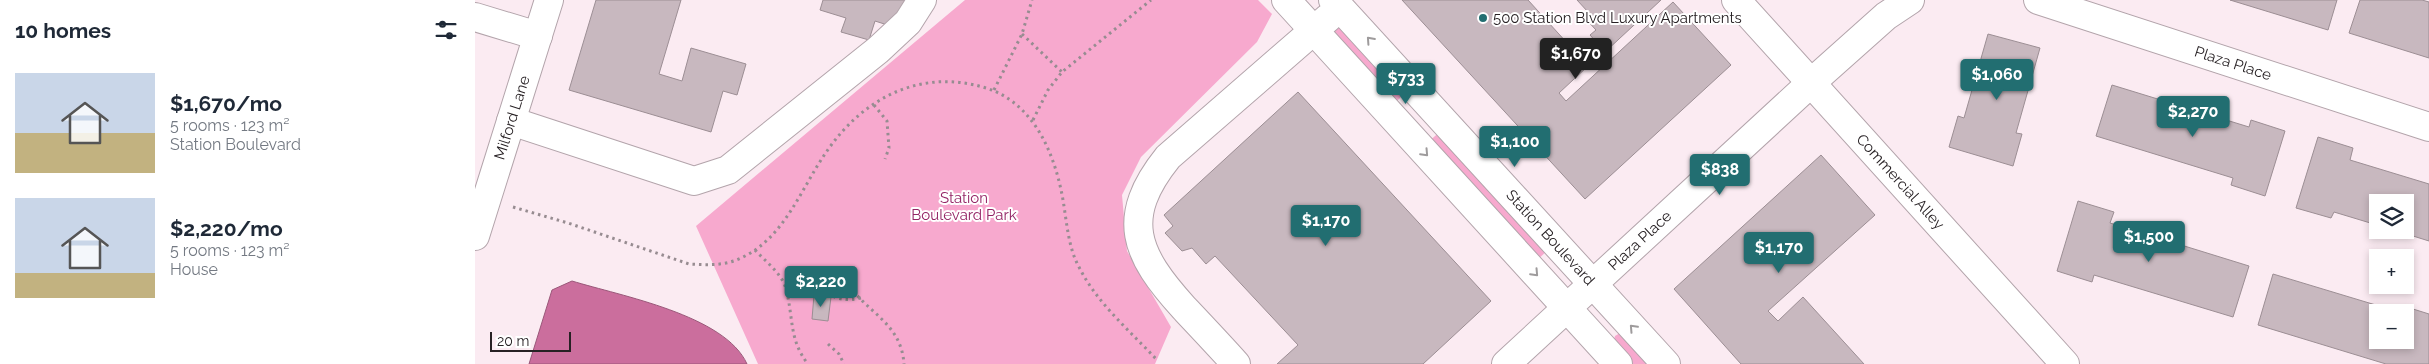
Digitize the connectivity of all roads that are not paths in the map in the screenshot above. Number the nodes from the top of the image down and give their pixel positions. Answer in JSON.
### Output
{"nodes":[{"id":1,"x":549,"y":0,"type":"edge"},
{"id":2,"x":922,"y":0,"type":"edge"},
{"id":3,"x":1287,"y":0,"type":"edge"},
{"id":4,"x":1736,"y":0,"type":"edge"},
{"id":5,"x":1910,"y":0,"type":"edge"},
{"id":6,"x":2038,"y":0,"type":"edge"},
{"id":7,"x":1337,"y":3,"type":"edge"},
{"id":8,"x":475,"y":17,"type":"edge"},
{"id":9,"x":1314,"y":31,"type":"junction"},
{"id":10,"x":537,"y":36,"type":"junction"},
{"id":11,"x":1812,"y":82,"type":"junction"},
{"id":12,"x":1433,"y":110,"type":"junction"},
{"id":13,"x":511,"y":120,"type":"junction"},
{"id":14,"x":2429,"y":128,"type":"edge"},
{"id":15,"x":1406,"y":133,"type":"junction"},
{"id":16,"x":475,"y":236,"type":"edge"},
{"id":17,"x":1593,"y":284,"type":"junction"},
{"id":18,"x":1567,"y":308,"type":"junction"},
{"id":19,"x":1236,"y":364,"type":"edge"},
{"id":20,"x":1507,"y":364,"type":"edge"},
{"id":21,"x":1619,"y":364,"type":"edge"},
{"id":22,"x":1666,"y":364,"type":"edge"},
{"id":23,"x":2065,"y":364,"type":"edge"}],
"edges":[{"from":1,"to":10,"type":"street","name":"Milford Lane"},
{"from":2,"to":13,"type":"street"},
{"from":3,"to":9,"type":"street"},
{"from":4,"to":11,"type":"street","name":"Commercial Alley"},
{"from":5,"to":11,"type":"street","name":"Plaza Place"},
{"from":6,"to":14,"type":"street","name":"Plaza Place"},
{"from":7,"to":9,"type":"street"},
{"from":12,"to":7,"type":"street","name":"Station Boulevard","one_way":true},
{"from":8,"to":10,"type":"street"},
{"from":9,"to":15,"type":"street"},
{"from":9,"to":19,"type":"street"},
{"from":10,"to":13,"type":"street","name":"Milford Lane"},
{"from":11,"to":17,"type":"street","name":"Plaza Place"},
{"from":11,"to":23,"type":"street","name":"Commercial Alley"},
{"from":12,"to":15,"type":"street"},
{"from":12,"to":17,"type":"street","name":"Station Boulevard"},
{"from":13,"to":16,"type":"street","name":"Milford Lane"},
{"from":15,"to":18,"type":"street","one_way":true},
{"from":17,"to":18,"type":"street","name":"Plaza Place"},
{"from":22,"to":17,"type":"street","name":"Station Boulevard","one_way":true},
{"from":18,"to":20,"type":"street","name":"Plaza Place"},
{"from":18,"to":21,"type":"street"}]}
